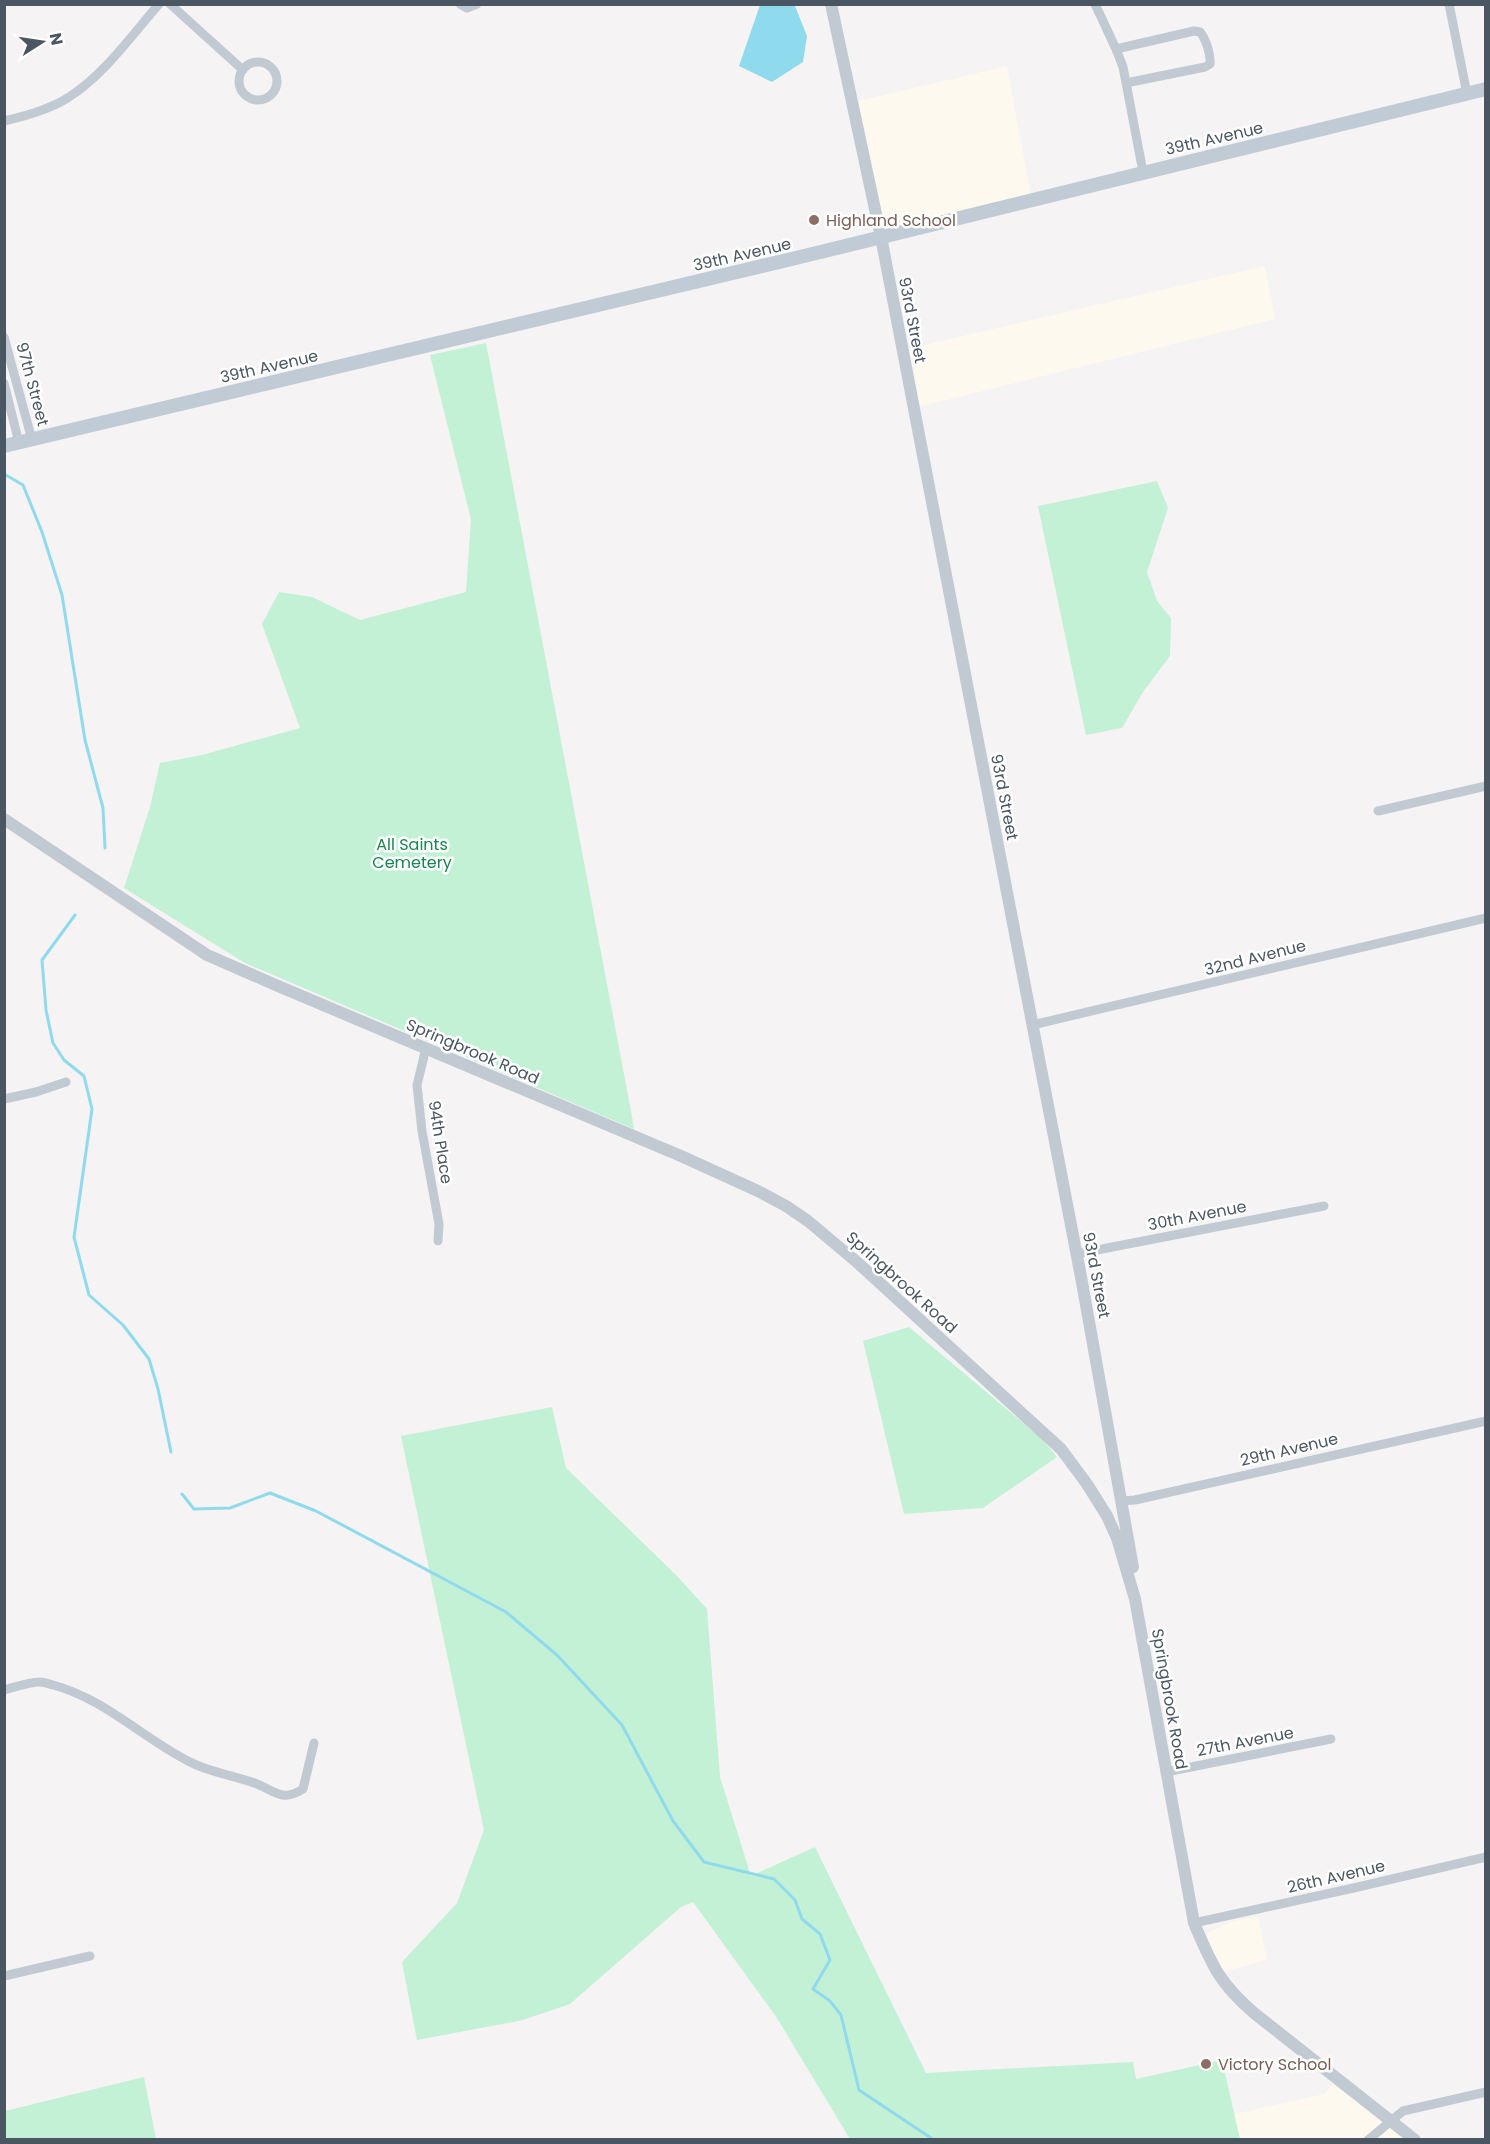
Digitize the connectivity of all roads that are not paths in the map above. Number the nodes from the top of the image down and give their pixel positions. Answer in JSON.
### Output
{"nodes":[{"id":1,"x":159,"y":4,"type":"edge"},
{"id":2,"x":170,"y":4,"type":"edge"},
{"id":3,"x":460,"y":4,"type":"edge"},
{"id":4,"x":477,"y":4,"type":"edge"},
{"id":5,"x":831,"y":4,"type":"edge"},
{"id":6,"x":1095,"y":4,"type":"edge"},
{"id":7,"x":1449,"y":4,"type":"edge"},
{"id":8,"x":1116,"y":49,"type":"junction"},
{"id":9,"x":243,"y":70,"type":"junction"},
{"id":10,"x":1126,"y":83,"type":"junction"},
{"id":11,"x":1485,"y":89,"type":"edge"},
{"id":12,"x":1467,"y":94,"type":"junction"},
{"id":13,"x":4,"y":121,"type":"edge"},
{"id":14,"x":1143,"y":172,"type":"junction"},
{"id":15,"x":881,"y":237,"type":"junction"},
{"id":16,"x":4,"y":337,"type":"edge"},
{"id":17,"x":4,"y":383,"type":"edge"},
{"id":18,"x":25,"y":441,"type":"junction"},
{"id":19,"x":4,"y":446,"type":"edge"},
{"id":20,"x":1485,"y":786,"type":"edge"},
{"id":21,"x":1378,"y":811,"type":"dead end"},
{"id":22,"x":4,"y":819,"type":"edge"},
{"id":23,"x":1485,"y":918,"type":"edge"},
{"id":24,"x":1032,"y":1025,"type":"junction"},
{"id":25,"x":426,"y":1048,"type":"junction"},
{"id":26,"x":66,"y":1082,"type":"dead end"},
{"id":27,"x":4,"y":1098,"type":"edge"},
{"id":28,"x":1324,"y":1206,"type":"dead end"},
{"id":29,"x":438,"y":1241,"type":"dead end"},
{"id":30,"x":1076,"y":1254,"type":"junction"},
{"id":31,"x":1485,"y":1421,"type":"edge"},
{"id":32,"x":1122,"y":1501,"type":"junction"},
{"id":33,"x":1099,"y":1503,"type":"junction"},
{"id":34,"x":1135,"y":1599,"type":"junction"},
{"id":35,"x":4,"y":1690,"type":"edge"},
{"id":36,"x":1331,"y":1739,"type":"dead end"},
{"id":37,"x":314,"y":1743,"type":"dead end"},
{"id":38,"x":1166,"y":1772,"type":"junction"},
{"id":39,"x":1485,"y":1857,"type":"edge"},
{"id":40,"x":1194,"y":1923,"type":"junction"},
{"id":41,"x":90,"y":1956,"type":"dead end"},
{"id":42,"x":4,"y":1976,"type":"edge"},
{"id":43,"x":1485,"y":2092,"type":"edge"},
{"id":44,"x":1390,"y":2120,"type":"junction"},
{"id":45,"x":1368,"y":2139,"type":"edge"},
{"id":46,"x":1415,"y":2139,"type":"edge"}],
"edges":[{"from":1,"to":13,"type":"street"},
{"from":2,"to":9,"type":"street"},
{"from":3,"to":4,"type":"street"},
{"from":5,"to":15,"type":"street","name":"93rd Street"},
{"from":6,"to":8,"type":"street"},
{"from":7,"to":12,"type":"street"},
{"from":8,"to":10,"type":"street"},
{"from":8,"to":10,"type":"street"},
{"from":9,"to":9,"type":"street"},
{"from":10,"to":14,"type":"street"},
{"from":11,"to":12,"type":"main road","name":"39th Avenue"},
{"from":12,"to":14,"type":"main road","name":"39th Avenue"},
{"from":14,"to":15,"type":"main road","name":"39th Avenue"},
{"from":15,"to":18,"type":"main road","name":"39th Avenue"},
{"from":15,"to":24,"type":"street","name":"93rd Street"},
{"from":16,"to":18,"type":"street","name":"97th Street"},
{"from":17,"to":18,"type":"street","name":"97th Street"},
{"from":18,"to":19,"type":"main road","name":"39th Avenue"},
{"from":20,"to":21,"type":"street"},
{"from":22,"to":25,"type":"street","name":"Springbrook Road"},
{"from":23,"to":24,"type":"street","name":"32nd Avenue"},
{"from":24,"to":30,"type":"street","name":"93rd Street"},
{"from":25,"to":29,"type":"street","name":"94th Place"},
{"from":25,"to":33,"type":"street","name":"Springbrook Road"},
{"from":26,"to":27,"type":"street"},
{"from":28,"to":30,"type":"street","name":"30th Avenue"},
{"from":30,"to":32,"type":"street","name":"93rd Street"},
{"from":31,"to":32,"type":"street","name":"29th Avenue"},
{"from":32,"to":33,"type":"street","name":"29th Avenue"},
{"from":32,"to":34,"type":"street","name":"93rd Street"},
{"from":33,"to":34,"type":"street","name":"Springbrook Road"},
{"from":34,"to":38,"type":"street","name":"Springbrook Road"},
{"from":35,"to":37,"type":"street"},
{"from":36,"to":38,"type":"street","name":"27th Avenue"},
{"from":38,"to":40,"type":"street","name":"Springbrook Road"},
{"from":39,"to":40,"type":"street","name":"26th Avenue"},
{"from":40,"to":44,"type":"street","name":"Springbrook Road"},
{"from":41,"to":42,"type":"street"},
{"from":43,"to":44,"type":"street"},
{"from":44,"to":45,"type":"street"},
{"from":44,"to":46,"type":"street","name":"Springbrook Road"}]}
